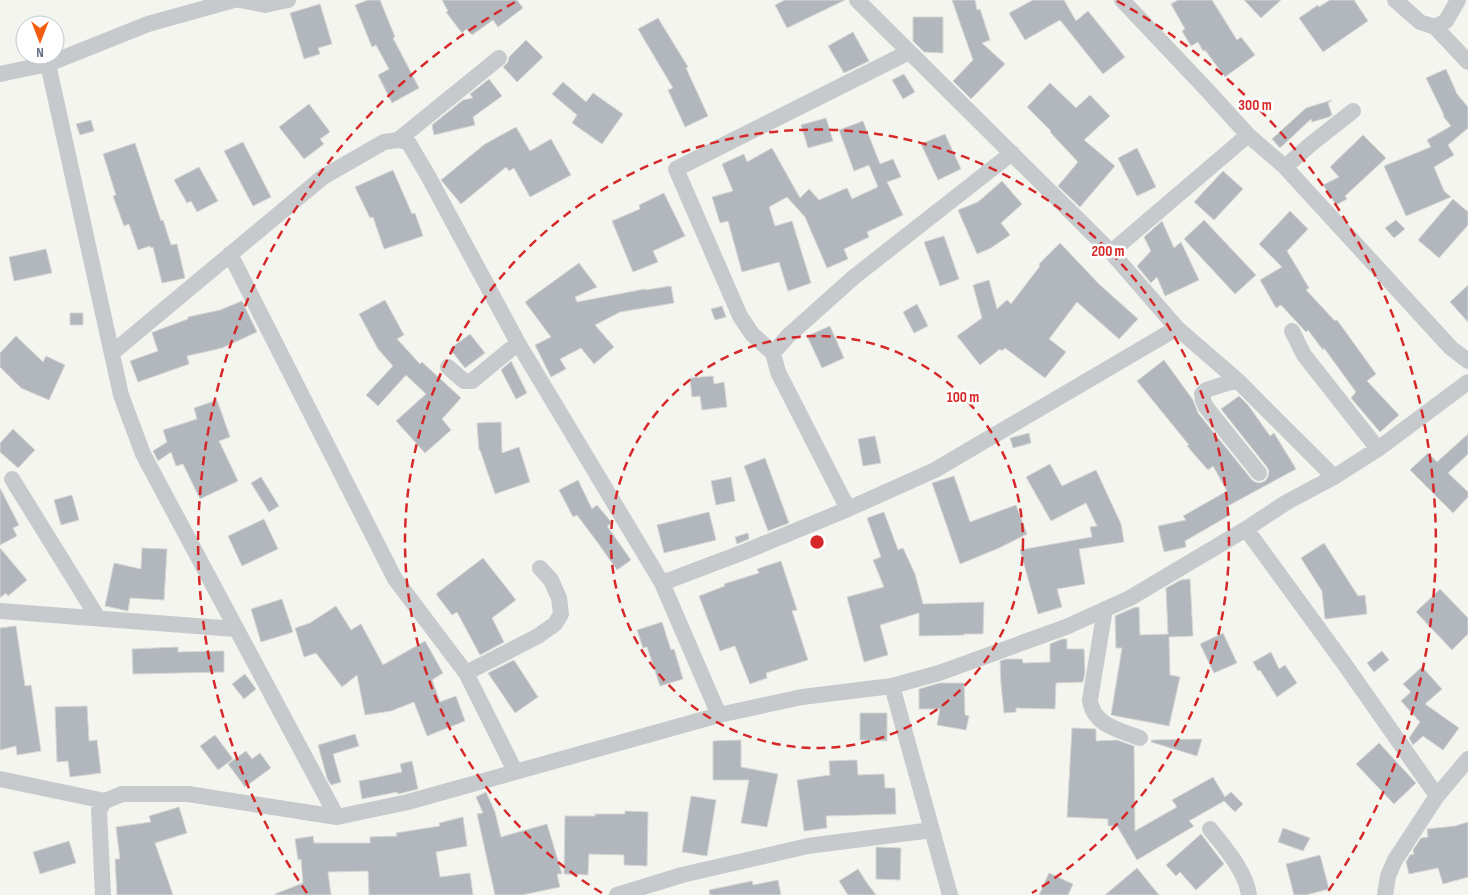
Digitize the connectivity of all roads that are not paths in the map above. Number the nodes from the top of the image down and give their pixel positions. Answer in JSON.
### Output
{"nodes":[{"id":1,"x":234,"y":0,"type":"edge"},
{"id":2,"x":240,"y":0,"type":"edge"},
{"id":3,"x":288,"y":0,"type":"edge"},
{"id":4,"x":857,"y":0,"type":"edge"},
{"id":5,"x":1122,"y":0,"type":"edge"},
{"id":6,"x":1395,"y":0,"type":"edge"},
{"id":7,"x":1458,"y":0,"type":"edge"},
{"id":8,"x":1435,"y":27,"type":"junction"},
{"id":9,"x":909,"y":52,"type":"junction"},
{"id":10,"x":65,"y":57,"type":"edge"},
{"id":11,"x":499,"y":58,"type":"dead end"},
{"id":12,"x":1468,"y":62,"type":"edge"},
{"id":13,"x":43,"y":65,"type":"edge"},
{"id":14,"x":48,"y":65,"type":"edge"},
{"id":15,"x":0,"y":74,"type":"edge"},
{"id":16,"x":1353,"y":111,"type":"dead end"},
{"id":17,"x":1248,"y":135,"type":"junction"},
{"id":18,"x":398,"y":140,"type":"junction"},
{"id":19,"x":1012,"y":153,"type":"junction"},
{"id":20,"x":1285,"y":167,"type":"junction"},
{"id":21,"x":1111,"y":252,"type":"junction"},
{"id":22,"x":230,"y":254,"type":"junction"},
{"id":23,"x":1177,"y":328,"type":"junction"},
{"id":24,"x":1292,"y":331,"type":"dead end"},
{"id":25,"x":518,"y":343,"type":"junction"},
{"id":26,"x":112,"y":353,"type":"junction"},
{"id":27,"x":773,"y":353,"type":"junction"},
{"id":28,"x":1468,"y":361,"type":"edge"},
{"id":29,"x":448,"y":367,"type":"dead end"},
{"id":30,"x":1237,"y":380,"type":"junction"},
{"id":31,"x":1468,"y":382,"type":"edge"},
{"id":32,"x":1378,"y":449,"type":"junction"},
{"id":33,"x":1260,"y":473,"type":"dead end"},
{"id":34,"x":1334,"y":477,"type":"junction"},
{"id":35,"x":12,"y":479,"type":"dead end"},
{"id":36,"x":848,"y":509,"type":"junction"},
{"id":37,"x":1246,"y":529,"type":"junction"},
{"id":38,"x":540,"y":568,"type":"dead end"},
{"id":39,"x":662,"y":583,"type":"junction"},
{"id":40,"x":1105,"y":609,"type":"junction"},
{"id":41,"x":0,"y":611,"type":"edge"},
{"id":42,"x":98,"y":618,"type":"junction"},
{"id":43,"x":235,"y":629,"type":"junction"},
{"id":44,"x":466,"y":673,"type":"junction"},
{"id":45,"x":892,"y":686,"type":"junction"},
{"id":46,"x":719,"y":715,"type":"junction"},
{"id":47,"x":1140,"y":738,"type":"dead end"},
{"id":48,"x":1468,"y":759,"type":"edge"},
{"id":49,"x":515,"y":771,"type":"junction"},
{"id":50,"x":0,"y":779,"type":"edge"},
{"id":51,"x":1437,"y":796,"type":"junction"},
{"id":52,"x":105,"y":801,"type":"junction"},
{"id":53,"x":337,"y":817,"type":"junction"},
{"id":54,"x":1210,"y":829,"type":"dead end"},
{"id":55,"x":932,"y":830,"type":"junction"},
{"id":56,"x":103,"y":895,"type":"edge"},
{"id":57,"x":617,"y":895,"type":"edge"},
{"id":58,"x":950,"y":895,"type":"edge"},
{"id":59,"x":1249,"y":895,"type":"edge"},
{"id":60,"x":1385,"y":895,"type":"edge"}],
"edges":[{"from":1,"to":10,"type":"street"},
{"from":2,"to":3,"type":"street"},
{"from":4,"to":9,"type":"street"},
{"from":5,"to":17,"type":"street"},
{"from":6,"to":8,"type":"street"},
{"from":7,"to":8,"type":"street"},
{"from":8,"to":12,"type":"street"},
{"from":9,"to":19,"type":"street"},
{"from":9,"to":27,"type":"street"},
{"from":11,"to":18,"type":"street"},
{"from":13,"to":15,"type":"street"},
{"from":14,"to":26,"type":"street"},
{"from":16,"to":20,"type":"street"},
{"from":17,"to":20,"type":"street"},
{"from":17,"to":21,"type":"street"},
{"from":18,"to":22,"type":"street"},
{"from":18,"to":25,"type":"street"},
{"from":19,"to":21,"type":"street"},
{"from":19,"to":27,"type":"street"},
{"from":20,"to":28,"type":"street"},
{"from":21,"to":23,"type":"street"},
{"from":22,"to":26,"type":"street"},
{"from":22,"to":44,"type":"street"},
{"from":23,"to":30,"type":"street"},
{"from":23,"to":36,"type":"street"},
{"from":24,"to":32,"type":"street"},
{"from":25,"to":29,"type":"street"},
{"from":25,"to":39,"type":"street"},
{"from":26,"to":43,"type":"street"},
{"from":27,"to":36,"type":"street"},
{"from":30,"to":33,"type":"street"},
{"from":30,"to":34,"type":"street"},
{"from":31,"to":32,"type":"street"},
{"from":32,"to":34,"type":"street"},
{"from":34,"to":37,"type":"street"},
{"from":35,"to":42,"type":"street"},
{"from":36,"to":39,"type":"street"},
{"from":37,"to":40,"type":"street"},
{"from":37,"to":51,"type":"street"},
{"from":38,"to":44,"type":"street"},
{"from":39,"to":46,"type":"street"},
{"from":40,"to":45,"type":"street"},
{"from":40,"to":47,"type":"street"},
{"from":41,"to":42,"type":"street"},
{"from":42,"to":43,"type":"street"},
{"from":43,"to":53,"type":"street"},
{"from":44,"to":49,"type":"street"},
{"from":45,"to":46,"type":"street"},
{"from":45,"to":55,"type":"street"},
{"from":46,"to":49,"type":"street"},
{"from":48,"to":51,"type":"street"},
{"from":49,"to":53,"type":"street"},
{"from":50,"to":52,"type":"street"},
{"from":51,"to":60,"type":"street"},
{"from":52,"to":53,"type":"street"},
{"from":52,"to":56,"type":"street"},
{"from":54,"to":59,"type":"street"},
{"from":55,"to":57,"type":"street"},
{"from":55,"to":58,"type":"street"}]}
